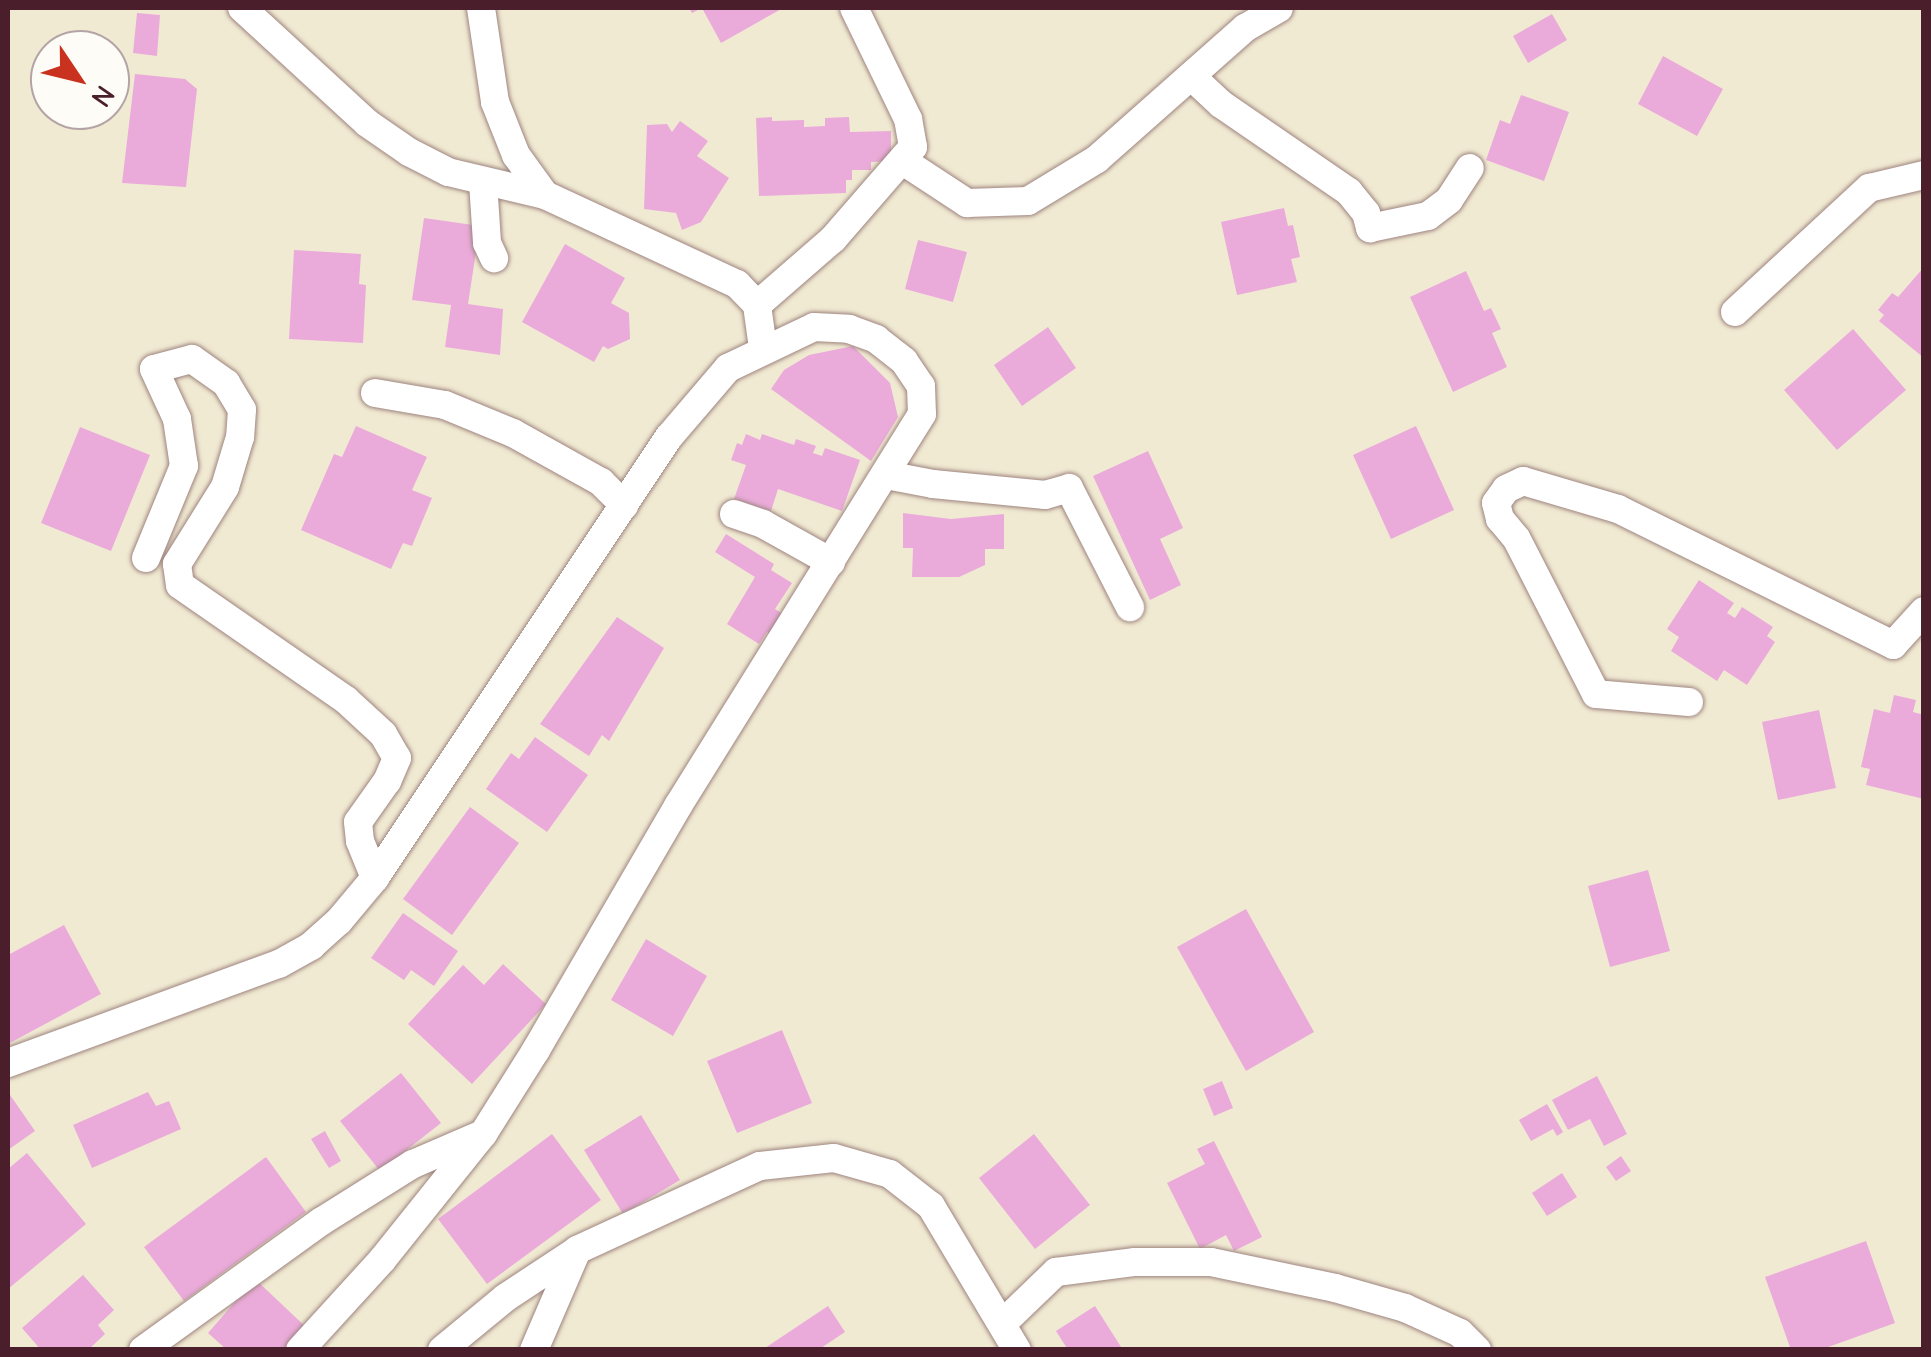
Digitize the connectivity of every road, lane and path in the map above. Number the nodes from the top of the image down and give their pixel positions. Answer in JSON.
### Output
{"nodes":[{"id":1,"x":242,"y":8,"type":"edge"},
{"id":2,"x":482,"y":8,"type":"edge"},
{"id":3,"x":854,"y":8,"type":"edge"},
{"id":4,"x":1280,"y":8,"type":"edge"},
{"id":5,"x":1191,"y":76,"type":"junction"},
{"id":6,"x":903,"y":161,"type":"junction"},
{"id":7,"x":1470,"y":168,"type":"dead end"},
{"id":8,"x":1924,"y":175,"type":"edge"},
{"id":9,"x":483,"y":182,"type":"junction"},
{"id":10,"x":545,"y":195,"type":"junction"},
{"id":11,"x":494,"y":258,"type":"dead end"},
{"id":12,"x":758,"y":305,"type":"junction"},
{"id":13,"x":1735,"y":312,"type":"dead end"},
{"id":14,"x":763,"y":348,"type":"junction"},
{"id":15,"x":375,"y":393,"type":"dead end"},
{"id":16,"x":886,"y":475,"type":"junction"},
{"id":17,"x":624,"y":505,"type":"junction"},
{"id":18,"x":734,"y":514,"type":"dead end"},
{"id":19,"x":146,"y":558,"type":"dead end"},
{"id":20,"x":831,"y":562,"type":"junction"},
{"id":21,"x":1130,"y":607,"type":"dead end"},
{"id":22,"x":1924,"y":611,"type":"edge"},
{"id":23,"x":1690,"y":702,"type":"dead end"},
{"id":24,"x":376,"y":878,"type":"junction"},
{"id":25,"x":8,"y":1063,"type":"edge"},
{"id":26,"x":483,"y":1134,"type":"junction"},
{"id":27,"x":577,"y":1250,"type":"junction"},
{"id":28,"x":1003,"y":1324,"type":"junction"},
{"id":29,"x":144,"y":1350,"type":"edge"},
{"id":30,"x":300,"y":1350,"type":"edge"},
{"id":31,"x":442,"y":1350,"type":"edge"},
{"id":32,"x":534,"y":1350,"type":"edge"},
{"id":33,"x":1017,"y":1350,"type":"edge"},
{"id":34,"x":1476,"y":1350,"type":"edge"}],
"edges":[{"from":1,"to":9,"type":"street"},
{"from":2,"to":10,"type":"street"},
{"from":3,"to":6,"type":"street"},
{"from":4,"to":5,"type":"street"},
{"from":5,"to":6,"type":"street"},
{"from":5,"to":7,"type":"street"},
{"from":6,"to":12,"type":"street"},
{"from":8,"to":13,"type":"street"},
{"from":9,"to":10,"type":"street"},
{"from":9,"to":11,"type":"street"},
{"from":10,"to":12,"type":"street"},
{"from":12,"to":14,"type":"street"},
{"from":14,"to":16,"type":"street"},
{"from":14,"to":17,"type":"street"},
{"from":15,"to":17,"type":"street"},
{"from":16,"to":20,"type":"street"},
{"from":16,"to":21,"type":"street"},
{"from":17,"to":24,"type":"street"},
{"from":18,"to":20,"type":"street"},
{"from":19,"to":24,"type":"street"},
{"from":20,"to":26,"type":"street"},
{"from":22,"to":23,"type":"street"},
{"from":24,"to":25,"type":"street"},
{"from":26,"to":29,"type":"street"},
{"from":26,"to":30,"type":"street"},
{"from":27,"to":28,"type":"street"},
{"from":27,"to":31,"type":"street"},
{"from":27,"to":32,"type":"street"},
{"from":28,"to":33,"type":"street"},
{"from":28,"to":34,"type":"street"}]}
